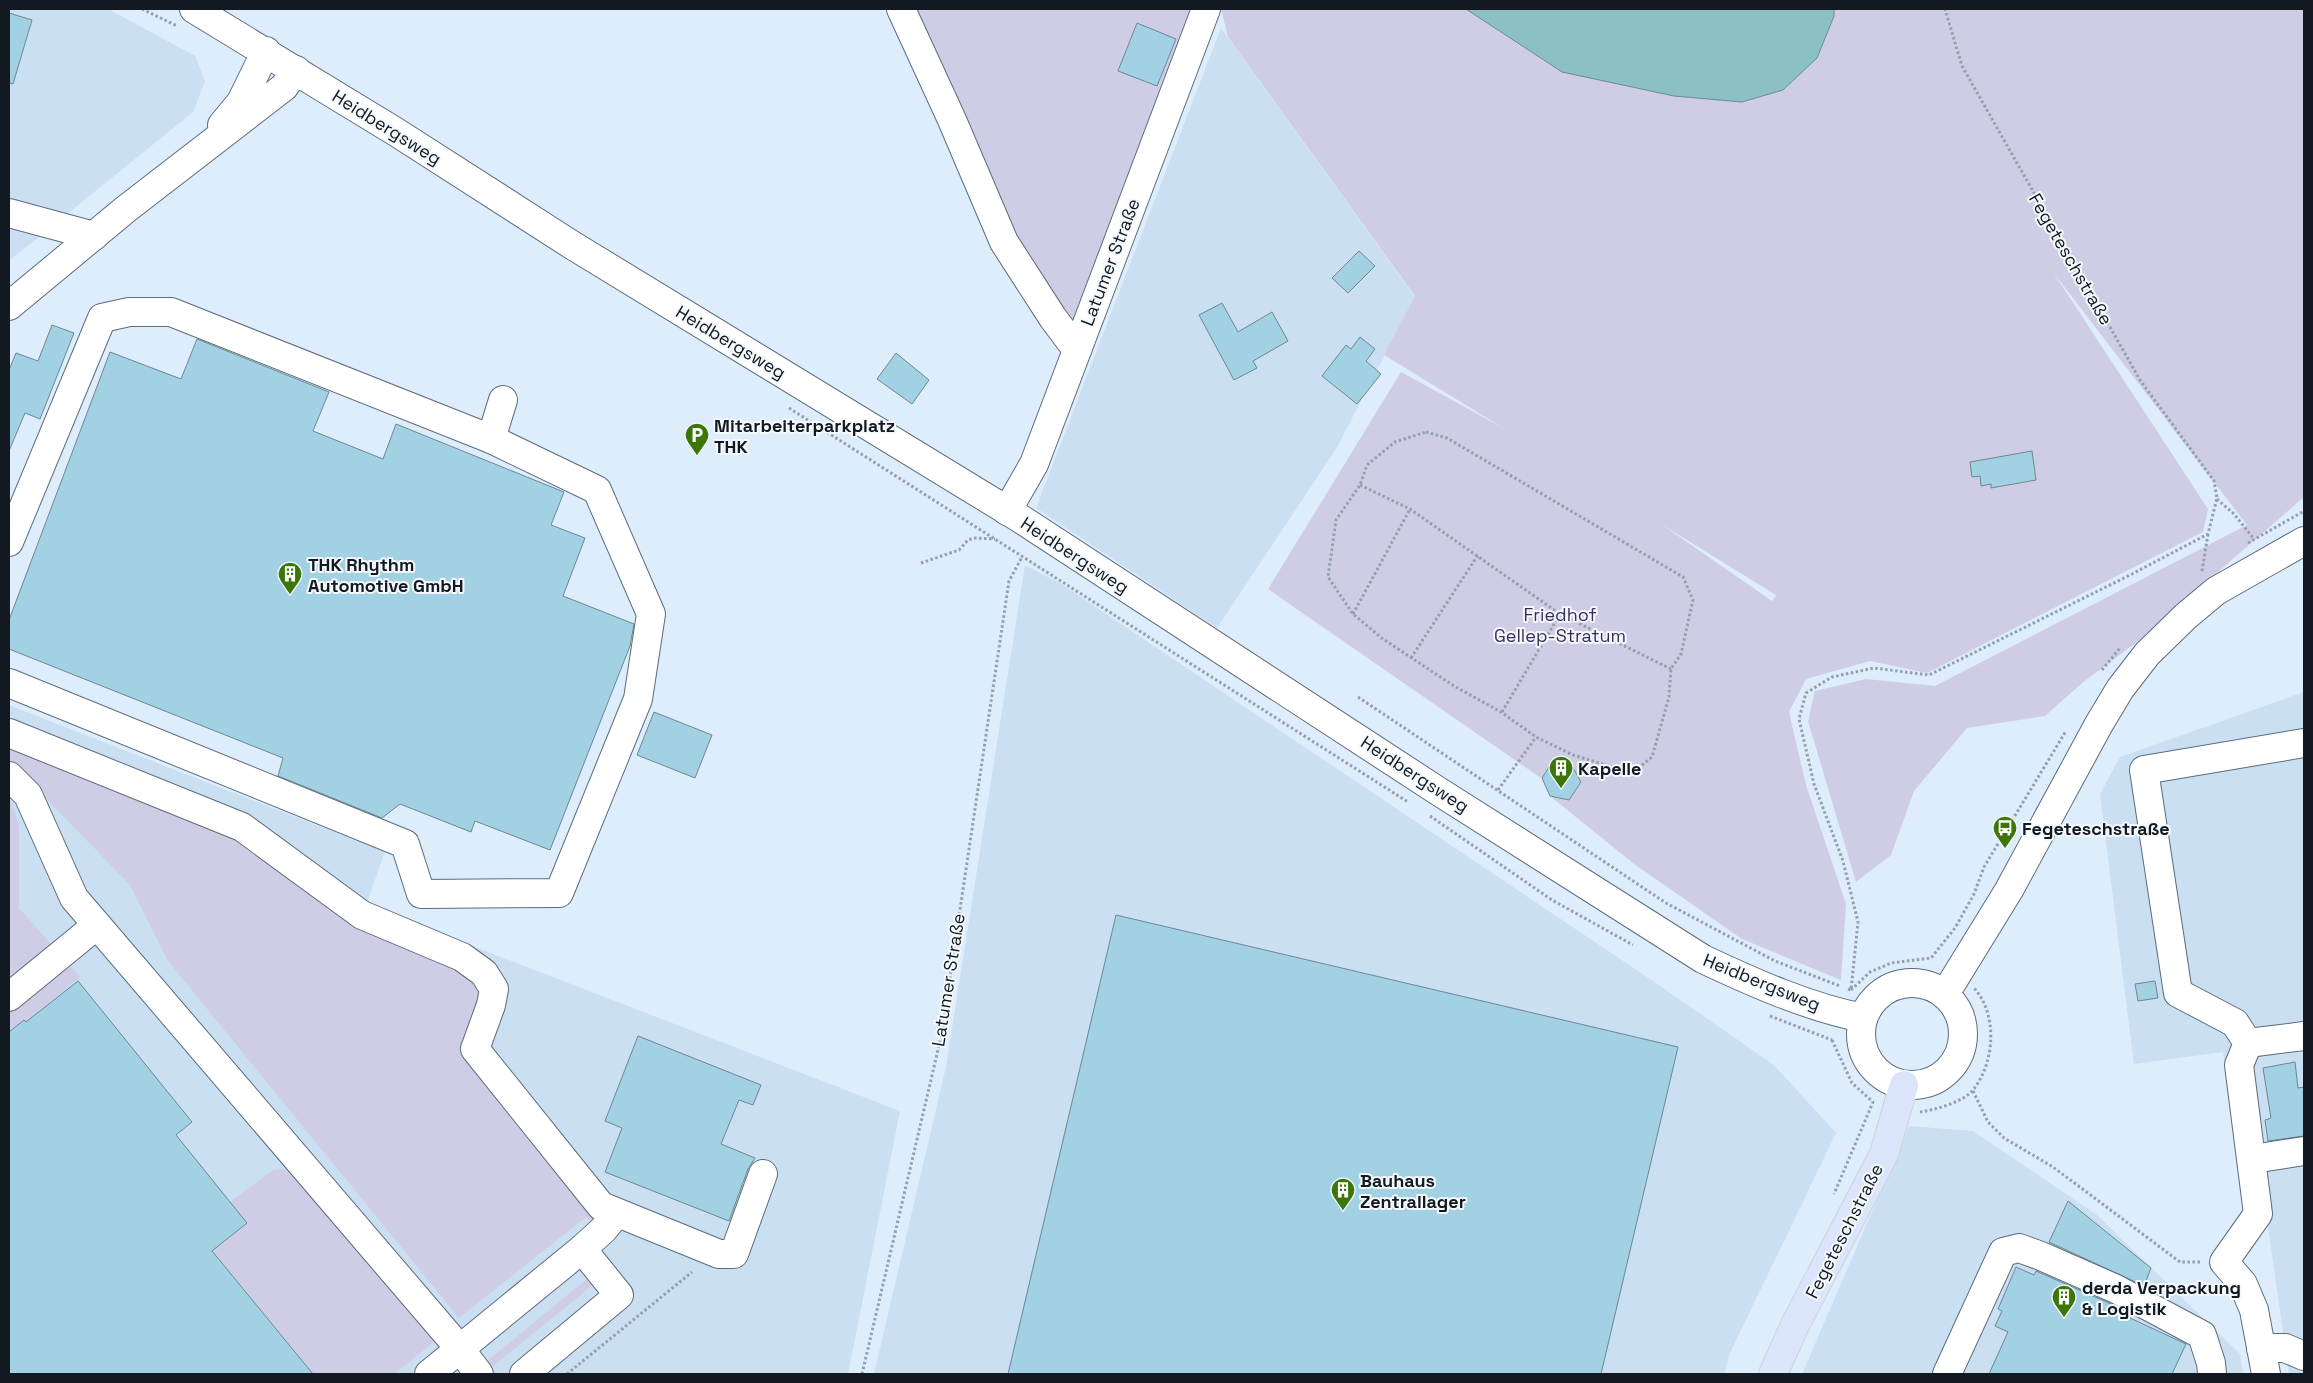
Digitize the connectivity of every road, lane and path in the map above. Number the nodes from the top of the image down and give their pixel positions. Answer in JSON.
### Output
{"nodes":[{"id":1,"x":194,"y":9,"type":"edge"},
{"id":2,"x":901,"y":9,"type":"edge"},
{"id":3,"x":1206,"y":9,"type":"edge"},
{"id":4,"x":1945,"y":9,"type":"edge"},
{"id":5,"x":266,"y":51,"type":"junction"},
{"id":6,"x":296,"y":70,"type":"junction"},
{"id":7,"x":200,"y":154,"type":"junction"},
{"id":8,"x":9,"y":214,"type":"edge"},
{"id":9,"x":94,"y":236,"type":"junction"},
{"id":10,"x":9,"y":306,"type":"edge"},
{"id":11,"x":1077,"y":350,"type":"junction"},
{"id":12,"x":503,"y":400,"type":"dead end"},
{"id":13,"x":787,"y":406,"type":"dead end"},
{"id":14,"x":490,"y":439,"type":"junction"},
{"id":15,"x":1360,"y":485,"type":"junction"},
{"id":16,"x":2217,"y":498,"type":"junction"},
{"id":17,"x":1410,"y":509,"type":"junction"},
{"id":18,"x":1007,"y":511,"type":"junction"},
{"id":19,"x":2208,"y":534,"type":"junction"},
{"id":20,"x":2254,"y":539,"type":"dead end"},
{"id":21,"x":996,"y":540,"type":"junction"},
{"id":22,"x":2304,"y":540,"type":"edge"},
{"id":23,"x":9,"y":542,"type":"edge"},
{"id":24,"x":1022,"y":556,"type":"junction"},
{"id":25,"x":1478,"y":556,"type":"junction"},
{"id":26,"x":921,"y":563,"type":"dead end"},
{"id":27,"x":2202,"y":571,"type":"dead end"},
{"id":28,"x":1353,"y":614,"type":"junction"},
{"id":29,"x":1560,"y":614,"type":"junction"},
{"id":30,"x":1411,"y":658,"type":"junction"},
{"id":31,"x":1671,"y":669,"type":"junction"},
{"id":32,"x":9,"y":683,"type":"edge"},
{"id":33,"x":1358,"y":697,"type":"dead end"},
{"id":34,"x":1501,"y":712,"type":"junction"},
{"id":35,"x":9,"y":733,"type":"edge"},
{"id":36,"x":1536,"y":737,"type":"junction"},
{"id":37,"x":2304,"y":743,"type":"edge"},
{"id":38,"x":9,"y":776,"type":"edge"},
{"id":39,"x":1498,"y":790,"type":"junction"},
{"id":40,"x":1409,"y":803,"type":"dead end"},
{"id":41,"x":98,"y":926,"type":"junction"},
{"id":42,"x":1931,"y":958,"type":"dead end"},
{"id":43,"x":1952,"y":984,"type":"junction"},
{"id":44,"x":9,"y":996,"type":"edge"},
{"id":45,"x":1863,"y":1018,"type":"junction"},
{"id":46,"x":2304,"y":1036,"type":"edge"},
{"id":47,"x":1832,"y":1040,"type":"dead end"},
{"id":48,"x":2248,"y":1043,"type":"junction"},
{"id":49,"x":1904,"y":1085,"type":"junction"},
{"id":50,"x":1973,"y":1091,"type":"junction"},
{"id":51,"x":1885,"y":1106,"type":"junction"},
{"id":52,"x":2304,"y":1151,"type":"edge"},
{"id":53,"x":2251,"y":1156,"type":"junction"},
{"id":54,"x":763,"y":1174,"type":"dead end"},
{"id":55,"x":1831,"y":1202,"type":"dead end"},
{"id":56,"x":617,"y":1213,"type":"junction"},
{"id":57,"x":582,"y":1249,"type":"junction"},
{"id":58,"x":2224,"y":1262,"type":"junction"},
{"id":59,"x":692,"y":1272,"type":"dead end"},
{"id":60,"x":460,"y":1349,"type":"junction"},
{"id":61,"x":2304,"y":1356,"type":"edge"},
{"id":62,"x":2263,"y":1361,"type":"edge"},
{"id":63,"x":429,"y":1374,"type":"edge"},
{"id":64,"x":479,"y":1374,"type":"edge"},
{"id":65,"x":524,"y":1374,"type":"edge"},
{"id":66,"x":567,"y":1374,"type":"edge"},
{"id":67,"x":862,"y":1374,"type":"edge"},
{"id":68,"x":1773,"y":1374,"type":"edge"},
{"id":69,"x":1947,"y":1374,"type":"edge"},
{"id":70,"x":2212,"y":1374,"type":"edge"}],
"edges":[{"from":1,"to":5,"type":"street","name":"Heidbergsweg"},
{"from":2,"to":11,"type":"street"},
{"from":3,"to":11,"type":"street","name":"Latumer Straße"},
{"from":4,"to":16,"type":"path","name":"Fegeteschstraße"},
{"from":5,"to":6,"type":"street","name":"Heidbergsweg"},
{"from":5,"to":7,"type":"street"},
{"from":6,"to":7,"type":"street"},
{"from":6,"to":18,"type":"street","name":"Heidbergsweg"},
{"from":7,"to":9,"type":"street"},
{"from":8,"to":9,"type":"street"},
{"from":9,"to":10,"type":"street"},
{"from":11,"to":18,"type":"street","name":"Latumer Straße"},
{"from":12,"to":14,"type":"street"},
{"from":13,"to":21,"type":"path"},
{"from":14,"to":23,"type":"street"},
{"from":14,"to":32,"type":"street"},
{"from":15,"to":17,"type":"path"},
{"from":15,"to":28,"type":"path"},
{"from":15,"to":31,"type":"path"},
{"from":16,"to":19,"type":"path"},
{"from":16,"to":20,"type":"path"},
{"from":17,"to":25,"type":"path"},
{"from":17,"to":28,"type":"path"},
{"from":18,"to":45,"type":"street","name":"Heidbergsweg"},
{"from":19,"to":27,"type":"path"},
{"from":19,"to":39,"type":"path"},
{"from":21,"to":24,"type":"path"},
{"from":21,"to":26,"type":"path"},
{"from":22,"to":43,"type":"street"},
{"from":24,"to":40,"type":"path"},
{"from":24,"to":67,"type":"path","name":"Latumer Straße"},
{"from":25,"to":29,"type":"path"},
{"from":25,"to":30,"type":"path"},
{"from":28,"to":30,"type":"path"},
{"from":29,"to":31,"type":"path"},
{"from":29,"to":34,"type":"path"},
{"from":30,"to":34,"type":"path"},
{"from":31,"to":36,"type":"path"},
{"from":33,"to":39,"type":"path"},
{"from":34,"to":36,"type":"path"},
{"from":35,"to":56,"type":"street"},
{"from":36,"to":39,"type":"path"},
{"from":37,"to":48,"type":"street"},
{"from":38,"to":41,"type":"street"},
{"from":41,"to":44,"type":"street"},
{"from":41,"to":60,"type":"street"},
{"from":42,"to":43,"type":"path"},
{"from":43,"to":45,"type":"street"},
{"from":43,"to":49,"type":"street"},
{"from":43,"to":50,"type":"path"},
{"from":45,"to":49,"type":"street"},
{"from":46,"to":48,"type":"street"},
{"from":47,"to":51,"type":"path"},
{"from":48,"to":53,"type":"street"},
{"from":49,"to":51,"type":"main road","name":"Fegeteschstraße"},
{"from":50,"to":51,"type":"path"},
{"from":50,"to":58,"type":"path"},
{"from":51,"to":55,"type":"path"},
{"from":51,"to":68,"type":"main road","name":"Fegeteschstraße"},
{"from":52,"to":53,"type":"street"},
{"from":53,"to":58,"type":"street"},
{"from":54,"to":56,"type":"street"},
{"from":56,"to":57,"type":"street"},
{"from":57,"to":60,"type":"street"},
{"from":57,"to":65,"type":"street"},
{"from":58,"to":62,"type":"street"},
{"from":59,"to":66,"type":"path"},
{"from":60,"to":63,"type":"street"},
{"from":60,"to":64,"type":"street"},
{"from":61,"to":62,"type":"street"},
{"from":69,"to":70,"type":"street"}]}
